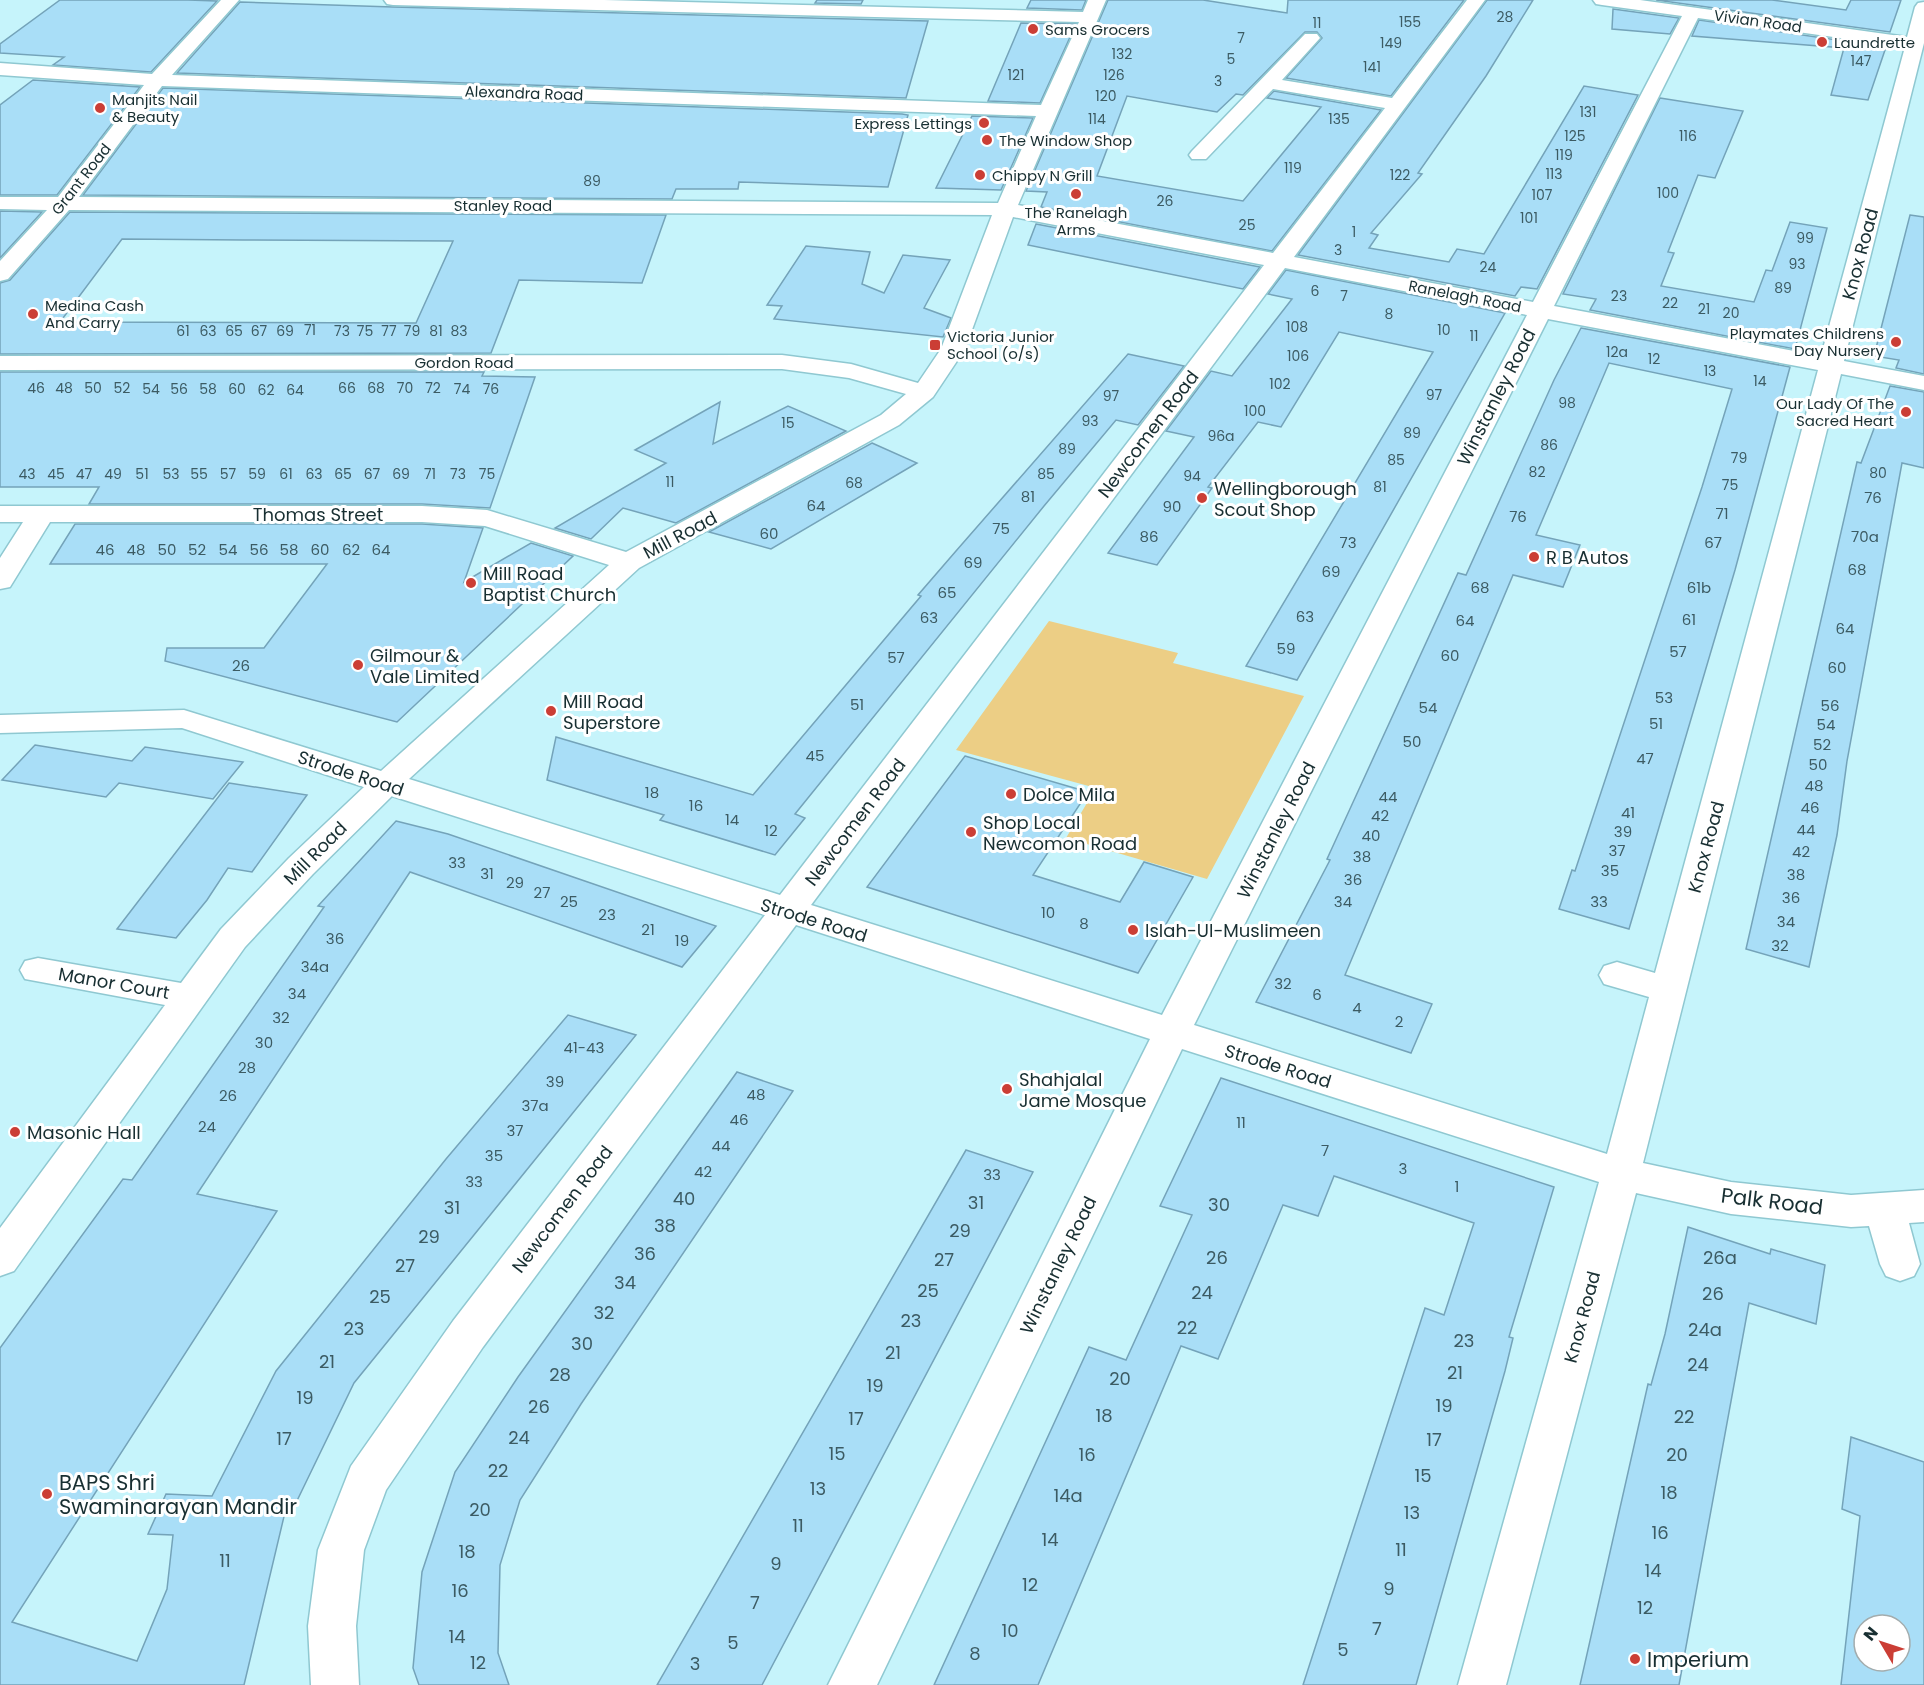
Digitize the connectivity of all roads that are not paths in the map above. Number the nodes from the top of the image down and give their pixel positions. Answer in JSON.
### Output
{"nodes":[{"id":1,"x":230,"y":0,"type":"edge"},
{"id":2,"x":393,"y":0,"type":"edge"},
{"id":3,"x":1476,"y":0,"type":"edge"},
{"id":4,"x":1602,"y":0,"type":"edge"},
{"id":5,"x":1924,"y":7,"type":"edge"},
{"id":6,"x":1093,"y":8,"type":"edge"},
{"id":7,"x":1693,"y":12,"type":"junction"},
{"id":8,"x":1311,"y":38,"type":"dead end"},
{"id":9,"x":1915,"y":43,"type":"junction"},
{"id":10,"x":0,"y":69,"type":"edge"},
{"id":11,"x":157,"y":80,"type":"junction"},
{"id":12,"x":1269,"y":83,"type":"junction"},
{"id":13,"x":1397,"y":104,"type":"junction"},
{"id":14,"x":1047,"y":111,"type":"junction"},
{"id":15,"x":1199,"y":155,"type":"dead end"},
{"id":16,"x":0,"y":203,"type":"edge"},
{"id":17,"x":64,"y":203,"type":"junction"},
{"id":18,"x":1006,"y":209,"type":"junction"},
{"id":19,"x":1279,"y":260,"type":"junction"},
{"id":20,"x":0,"y":274,"type":"edge"},
{"id":21,"x":1540,"y":310,"type":"junction"},
{"id":22,"x":0,"y":363,"type":"edge"},
{"id":23,"x":1831,"y":366,"type":"junction"},
{"id":24,"x":1924,"y":383,"type":"edge"},
{"id":25,"x":924,"y":392,"type":"junction"},
{"id":26,"x":0,"y":514,"type":"edge"},
{"id":27,"x":41,"y":514,"type":"junction"},
{"id":28,"x":629,"y":562,"type":"junction"},
{"id":29,"x":0,"y":580,"type":"edge"},
{"id":30,"x":0,"y":723,"type":"edge"},
{"id":31,"x":385,"y":784,"type":"junction"},
{"id":32,"x":787,"y":911,"type":"junction"},
{"id":33,"x":38,"y":970,"type":"dead end"},
{"id":34,"x":1617,"y":975,"type":"dead end"},
{"id":35,"x":1669,"y":990,"type":"junction"},
{"id":36,"x":190,"y":997,"type":"junction"},
{"id":37,"x":1172,"y":1032,"type":"junction"},
{"id":38,"x":1621,"y":1174,"type":"junction"},
{"id":39,"x":1924,"y":1206,"type":"edge"},
{"id":40,"x":1885,"y":1209,"type":"junction"},
{"id":41,"x":0,"y":1258,"type":"edge"},
{"id":42,"x":1900,"y":1264,"type":"dead end"},
{"id":43,"x":334,"y":1685,"type":"edge"},
{"id":44,"x":852,"y":1685,"type":"edge"},
{"id":45,"x":1482,"y":1685,"type":"edge"}],
"edges":[{"from":1,"to":11,"type":"street","name":"Grant Road"},
{"from":2,"to":6,"type":"street"},
{"from":3,"to":13,"type":"street","name":"Newcomen Road"},
{"from":4,"to":7,"type":"street","name":"Vivian Road"},
{"from":5,"to":9,"type":"street","name":"Knox Road"},
{"from":6,"to":14,"type":"street","name":"Mill Road"},
{"from":7,"to":9,"type":"street","name":"Vivian Road"},
{"from":7,"to":21,"type":"street","name":"Winstanley Road"},
{"from":8,"to":12,"type":"street"},
{"from":9,"to":23,"type":"street","name":"Knox Road"},
{"from":10,"to":11,"type":"street","name":"Alexandra Road"},
{"from":11,"to":14,"type":"street","name":"Alexandra Road"},
{"from":11,"to":17,"type":"street","name":"Grant Road"},
{"from":12,"to":13,"type":"street"},
{"from":12,"to":15,"type":"street"},
{"from":13,"to":19,"type":"street","name":"Newcomen Road"},
{"from":14,"to":18,"type":"street","name":"Mill Road"},
{"from":16,"to":17,"type":"street","name":"Stanley Road"},
{"from":17,"to":18,"type":"street","name":"Stanley Road"},
{"from":17,"to":20,"type":"street","name":"Grant Road"},
{"from":18,"to":19,"type":"street","name":"Ranelagh Road"},
{"from":18,"to":25,"type":"street","name":"Mill Road"},
{"from":19,"to":21,"type":"street","name":"Ranelagh Road"},
{"from":19,"to":32,"type":"street","name":"Newcomen Road"},
{"from":21,"to":23,"type":"street","name":"Ranelagh Road"},
{"from":21,"to":37,"type":"street","name":"Winstanley Road"},
{"from":22,"to":25,"type":"street","name":"Gordon Road"},
{"from":23,"to":24,"type":"street","name":"Ranelagh Road"},
{"from":23,"to":35,"type":"street","name":"Knox Road"},
{"from":25,"to":28,"type":"street","name":"Mill Road"},
{"from":26,"to":27,"type":"street","name":"Thomas Street"},
{"from":27,"to":28,"type":"street","name":"Thomas Street"},
{"from":27,"to":29,"type":"street"},
{"from":28,"to":31,"type":"street","name":"Mill Road"},
{"from":30,"to":31,"type":"street","name":"Strode Road"},
{"from":31,"to":32,"type":"street","name":"Strode Road"},
{"from":31,"to":36,"type":"street","name":"Mill Road"},
{"from":32,"to":37,"type":"street","name":"Strode Road"},
{"from":32,"to":43,"type":"street","name":"Newcomen Road"},
{"from":33,"to":36,"type":"street","name":"Manor Court"},
{"from":34,"to":35,"type":"street"},
{"from":35,"to":38,"type":"street","name":"Knox Road"},
{"from":36,"to":41,"type":"street","name":"Mill Road"},
{"from":37,"to":38,"type":"street","name":"Strode Road"},
{"from":37,"to":44,"type":"street","name":"Winstanley Road"},
{"from":38,"to":40,"type":"street","name":"Palk Road"},
{"from":38,"to":45,"type":"street","name":"Knox Road"},
{"from":39,"to":40,"type":"street","name":"Palk Road"},
{"from":40,"to":42,"type":"street"}]}
